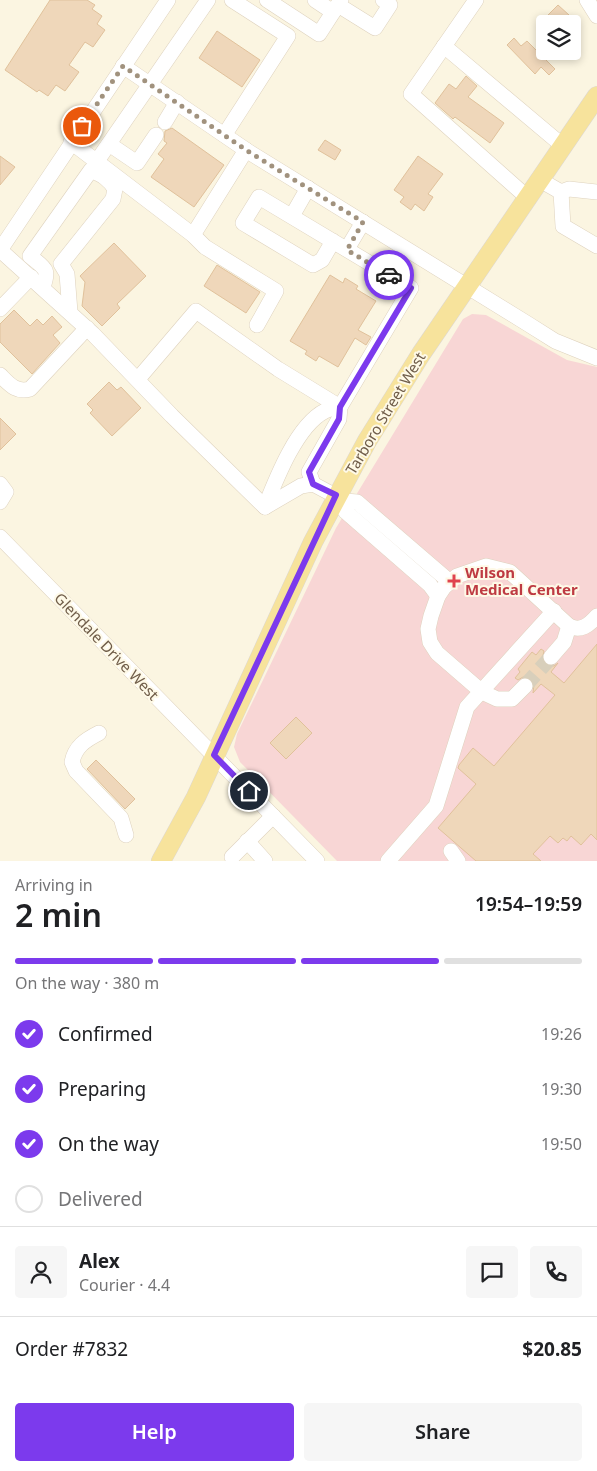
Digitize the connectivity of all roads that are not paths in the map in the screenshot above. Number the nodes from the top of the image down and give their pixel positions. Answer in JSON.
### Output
{"nodes":[{"id":1,"x":168,"y":0,"type":"edge"},
{"id":2,"x":208,"y":0,"type":"edge"},
{"id":3,"x":267,"y":0,"type":"edge"},
{"id":4,"x":314,"y":0,"type":"edge"},
{"id":5,"x":383,"y":0,"type":"edge"},
{"id":6,"x":476,"y":0,"type":"edge"},
{"id":7,"x":587,"y":0,"type":"edge"},
{"id":8,"x":241,"y":2,"type":"edge"},
{"id":9,"x":338,"y":6,"type":"edge"},
{"id":10,"x":282,"y":10,"type":"junction"},
{"id":11,"x":597,"y":16,"type":"edge"},
{"id":12,"x":272,"y":25,"type":"junction"},
{"id":13,"x":444,"y":46,"type":"junction"},
{"id":14,"x":123,"y":66,"type":"junction"},
{"id":15,"x":150,"y":84,"type":"junction"},
{"id":16,"x":597,"y":96,"type":"edge"},
{"id":17,"x":177,"y":102,"type":"junction"},
{"id":18,"x":165,"y":122,"type":"dead end"},
{"id":19,"x":225,"y":134,"type":"junction"},
{"id":20,"x":156,"y":135,"type":"dead end"},
{"id":21,"x":72,"y":142,"type":"junction"},
{"id":22,"x":109,"y":144,"type":"junction"},
{"id":23,"x":563,"y":146,"type":"junction"},
{"id":24,"x":246,"y":150,"type":"junction"},
{"id":25,"x":97,"y":161,"type":"junction"},
{"id":26,"x":137,"y":163,"type":"junction"},
{"id":27,"x":540,"y":180,"type":"junction"},
{"id":28,"x":124,"y":182,"type":"junction"},
{"id":29,"x":308,"y":188,"type":"junction"},
{"id":30,"x":561,"y":192,"type":"junction"},
{"id":31,"x":597,"y":192,"type":"edge"},
{"id":32,"x":528,"y":198,"type":"junction"},
{"id":33,"x":292,"y":216,"type":"junction"},
{"id":34,"x":363,"y":222,"type":"junction"},
{"id":35,"x":571,"y":233,"type":"junction"},
{"id":36,"x":193,"y":235,"type":"junction"},
{"id":37,"x":597,"y":236,"type":"edge"},
{"id":38,"x":333,"y":241,"type":"junction"},
{"id":39,"x":597,"y":246,"type":"edge"},
{"id":40,"x":1,"y":248,"type":"edge"},
{"id":41,"x":347,"y":250,"type":"junction"},
{"id":42,"x":37,"y":282,"type":"junction"},
{"id":43,"x":467,"y":285,"type":"junction"},
{"id":44,"x":0,"y":309,"type":"edge"},
{"id":45,"x":70,"y":312,"type":"junction"},
{"id":46,"x":257,"y":325,"type":"dead end"},
{"id":47,"x":87,"y":328,"type":"junction"},
{"id":48,"x":597,"y":358,"type":"edge"},
{"id":49,"x":0,"y":375,"type":"edge"},
{"id":50,"x":138,"y":379,"type":"junction"},
{"id":51,"x":340,"y":407,"type":"junction"},
{"id":52,"x":0,"y":484,"type":"edge"},
{"id":53,"x":313,"y":484,"type":"junction"},
{"id":54,"x":341,"y":498,"type":"junction"},
{"id":55,"x":0,"y":502,"type":"edge"},
{"id":56,"x":265,"y":506,"type":"junction"},
{"id":57,"x":0,"y":537,"type":"edge"},
{"id":58,"x":450,"y":582,"type":"junction"},
{"id":59,"x":438,"y":596,"type":"junction"},
{"id":60,"x":554,"y":611,"type":"junction"},
{"id":61,"x":597,"y":616,"type":"edge"},
{"id":62,"x":569,"y":626,"type":"junction"},
{"id":63,"x":551,"y":657,"type":"tunnel mouth"},
{"id":64,"x":525,"y":686,"type":"tunnel mouth"},
{"id":65,"x":482,"y":692,"type":"junction"},
{"id":66,"x":99,"y":733,"type":"dead end"},
{"id":67,"x":214,"y":755,"type":"junction"},
{"id":68,"x":273,"y":816,"type":"junction"},
{"id":69,"x":126,"y":834,"type":"dead end"},
{"id":70,"x":247,"y":842,"type":"junction"},
{"id":71,"x":232,"y":857,"type":"dead end"},
{"id":72,"x":161,"y":861,"type":"edge"},
{"id":73,"x":265,"y":861,"type":"edge"},
{"id":74,"x":317,"y":861,"type":"edge"},
{"id":75,"x":388,"y":861,"type":"edge"}],
"edges":[{"from":1,"to":14,"type":"street"},
{"from":2,"to":15,"type":"street"},
{"from":3,"to":10,"type":"street"},
{"from":4,"to":9,"type":"street"},
{"from":5,"to":9,"type":"street"},
{"from":6,"to":13,"type":"street"},
{"from":7,"to":11,"type":"street"},
{"from":8,"to":12,"type":"street"},
{"from":9,"to":10,"type":"street"},
{"from":10,"to":12,"type":"street"},
{"from":12,"to":19,"type":"street"},
{"from":13,"to":23,"type":"street"},
{"from":13,"to":32,"type":"street"},
{"from":14,"to":15,"type":"street"},
{"from":14,"to":21,"type":"street"},
{"from":15,"to":17,"type":"street"},
{"from":15,"to":22,"type":"street"},
{"from":16,"to":23,"type":"main road","name":"Tarboro Street West"},
{"from":17,"to":18,"type":"street"},
{"from":17,"to":19,"type":"street"},
{"from":19,"to":24,"type":"street"},
{"from":20,"to":26,"type":"street"},
{"from":21,"to":25,"type":"street"},
{"from":21,"to":40,"type":"street"},
{"from":22,"to":25,"type":"street"},
{"from":22,"to":26,"type":"street"},
{"from":23,"to":27,"type":"main road","name":"Tarboro Street West"},
{"from":24,"to":29,"type":"street"},
{"from":24,"to":36,"type":"street"},
{"from":25,"to":28,"type":"street"},
{"from":26,"to":28,"type":"street"},
{"from":27,"to":30,"type":"street"},
{"from":27,"to":32,"type":"main road","name":"Tarboro Street West"},
{"from":28,"to":36,"type":"street"},
{"from":29,"to":33,"type":"street"},
{"from":29,"to":34,"type":"street"},
{"from":30,"to":31,"type":"street"},
{"from":30,"to":35,"type":"street"},
{"from":32,"to":43,"type":"main road","name":"Tarboro Street West"},
{"from":33,"to":38,"type":"street"},
{"from":33,"to":38,"type":"street"},
{"from":34,"to":41,"type":"street"},
{"from":34,"to":43,"type":"street"},
{"from":35,"to":37,"type":"street"},
{"from":35,"to":39,"type":"street"},
{"from":36,"to":46,"type":"street"},
{"from":38,"to":41,"type":"street"},
{"from":40,"to":42,"type":"street"},
{"from":41,"to":51,"type":"street"},
{"from":42,"to":44,"type":"street"},
{"from":42,"to":45,"type":"street"},
{"from":42,"to":45,"type":"street"},
{"from":43,"to":48,"type":"street"},
{"from":43,"to":54,"type":"main road","name":"Tarboro Street West"},
{"from":45,"to":47,"type":"street"},
{"from":47,"to":49,"type":"street"},
{"from":47,"to":50,"type":"street"},
{"from":50,"to":51,"type":"street"},
{"from":50,"to":56,"type":"street"},
{"from":51,"to":53,"type":"street"},
{"from":51,"to":56,"type":"street"},
{"from":52,"to":55,"type":"street"},
{"from":53,"to":54,"type":"street"},
{"from":53,"to":56,"type":"street"},
{"from":54,"to":58,"type":"street"},
{"from":54,"to":59,"type":"street"},
{"from":54,"to":67,"type":"main road","name":"Tarboro Street West"},
{"from":57,"to":67,"type":"street","name":"Glendale Drive West"},
{"from":58,"to":59,"type":"street"},
{"from":58,"to":60,"type":"street"},
{"from":59,"to":65,"type":"street"},
{"from":60,"to":62,"type":"street"},
{"from":60,"to":65,"type":"street"},
{"from":61,"to":62,"type":"street"},
{"from":62,"to":63,"type":"street"},
{"from":64,"to":65,"type":"street"},
{"from":65,"to":75,"type":"street"},
{"from":66,"to":69,"type":"street"},
{"from":67,"to":68,"type":"street","name":"Glendale Drive West"},
{"from":67,"to":72,"type":"main road","name":"Tarboro Street West"},
{"from":68,"to":70,"type":"street"},
{"from":68,"to":74,"type":"street","name":"Glendale Drive West"},
{"from":70,"to":71,"type":"street"},
{"from":70,"to":73,"type":"street"}]}
